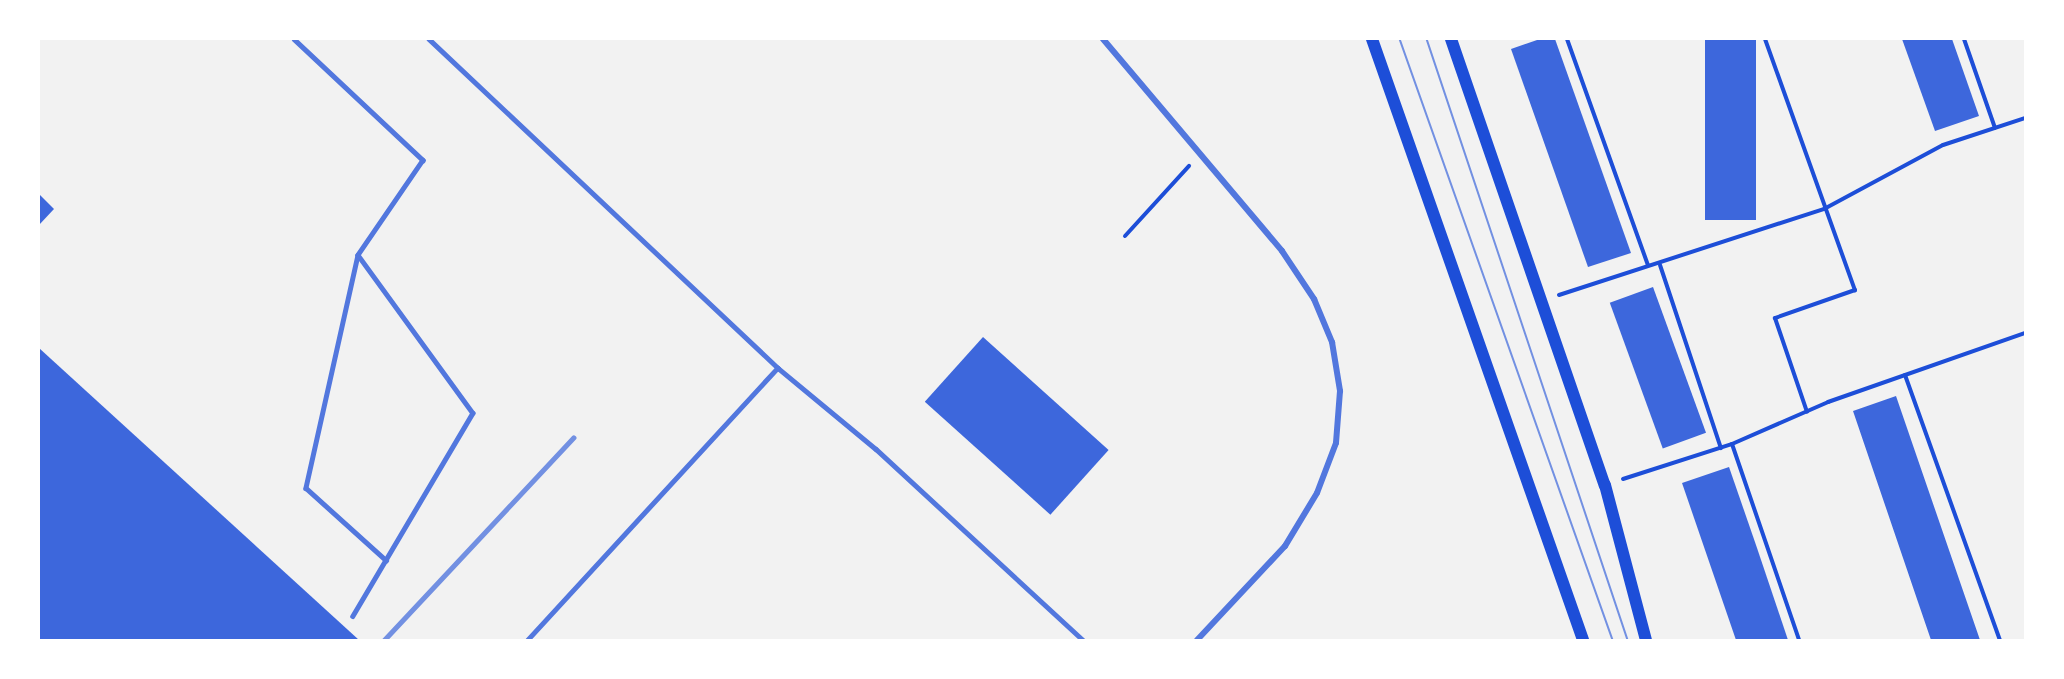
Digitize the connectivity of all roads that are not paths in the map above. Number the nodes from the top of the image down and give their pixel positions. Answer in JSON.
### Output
{"nodes":[{"id":1,"x":294,"y":39,"type":"edge"},
{"id":2,"x":429,"y":39,"type":"edge"},
{"id":3,"x":1103,"y":39,"type":"edge"},
{"id":4,"x":1372,"y":39,"type":"edge"},
{"id":5,"x":1451,"y":39,"type":"edge"},
{"id":6,"x":358,"y":255,"type":"junction"},
{"id":7,"x":778,"y":368,"type":"junction"},
{"id":8,"x":386,"y":560,"type":"junction"},
{"id":9,"x":353,"y":616,"type":"dead end"},
{"id":10,"x":528,"y":640,"type":"edge"},
{"id":11,"x":1083,"y":640,"type":"edge"},
{"id":12,"x":1197,"y":640,"type":"edge"},
{"id":13,"x":1583,"y":640,"type":"edge"},
{"id":14,"x":1646,"y":640,"type":"edge"}],
"edges":[{"from":1,"to":6,"type":"lane"},
{"from":2,"to":7,"type":"lane"},
{"from":3,"to":12,"type":"street"},
{"from":4,"to":13,"type":"main road"},
{"from":5,"to":14,"type":"main road"},
{"from":6,"to":8,"type":"lane"},
{"from":6,"to":8,"type":"lane"},
{"from":7,"to":10,"type":"lane"},
{"from":7,"to":11,"type":"lane"},
{"from":8,"to":9,"type":"lane"}]}
